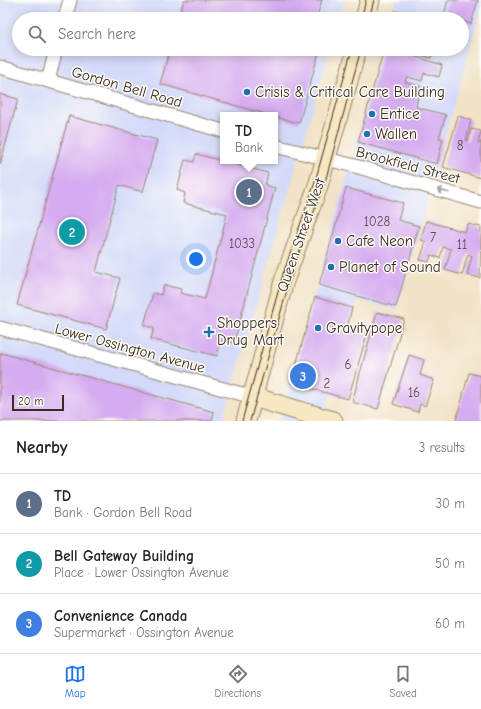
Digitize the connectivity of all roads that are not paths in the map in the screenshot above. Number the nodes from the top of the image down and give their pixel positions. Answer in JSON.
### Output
{"nodes":[{"id":1,"x":70,"y":0,"type":"edge"},
{"id":2,"x":370,"y":0,"type":"edge"},
{"id":3,"x":67,"y":12,"type":"edge"},
{"id":4,"x":367,"y":12,"type":"edge"},
{"id":5,"x":54,"y":56,"type":"edge"},
{"id":6,"x":355,"y":56,"type":"edge"},
{"id":7,"x":0,"y":68,"type":"edge"},
{"id":8,"x":48,"y":81,"type":"junction"},
{"id":9,"x":220,"y":130,"type":"edge"},
{"id":10,"x":278,"y":147,"type":"edge"},
{"id":11,"x":326,"y":159,"type":"junction"},
{"id":12,"x":481,"y":202,"type":"edge"},
{"id":13,"x":0,"y":328,"type":"edge"},
{"id":14,"x":253,"y":398,"type":"junction"},
{"id":15,"x":246,"y":421,"type":"edge"},
{"id":16,"x":333,"y":421,"type":"edge"}],
"edges":[{"from":1,"to":3,"type":"street"},
{"from":2,"to":4,"type":"main road"},
{"from":5,"to":8,"type":"street"},
{"from":6,"to":11,"type":"main road","name":"Queen Street West"},
{"from":7,"to":8,"type":"street","name":"Gordon Bell Road"},
{"from":8,"to":9,"type":"street","name":"Gordon Bell Road"},
{"from":10,"to":11,"type":"street"},
{"from":12,"to":11,"type":"street","name":"Brookfield Street","one_way":true},
{"from":11,"to":14,"type":"main road","name":"Queen Street West"},
{"from":13,"to":14,"type":"street","name":"Lower Ossington Avenue"},
{"from":14,"to":15,"type":"main road","name":"Queen Street West"},
{"from":14,"to":16,"type":"main road"}]}
